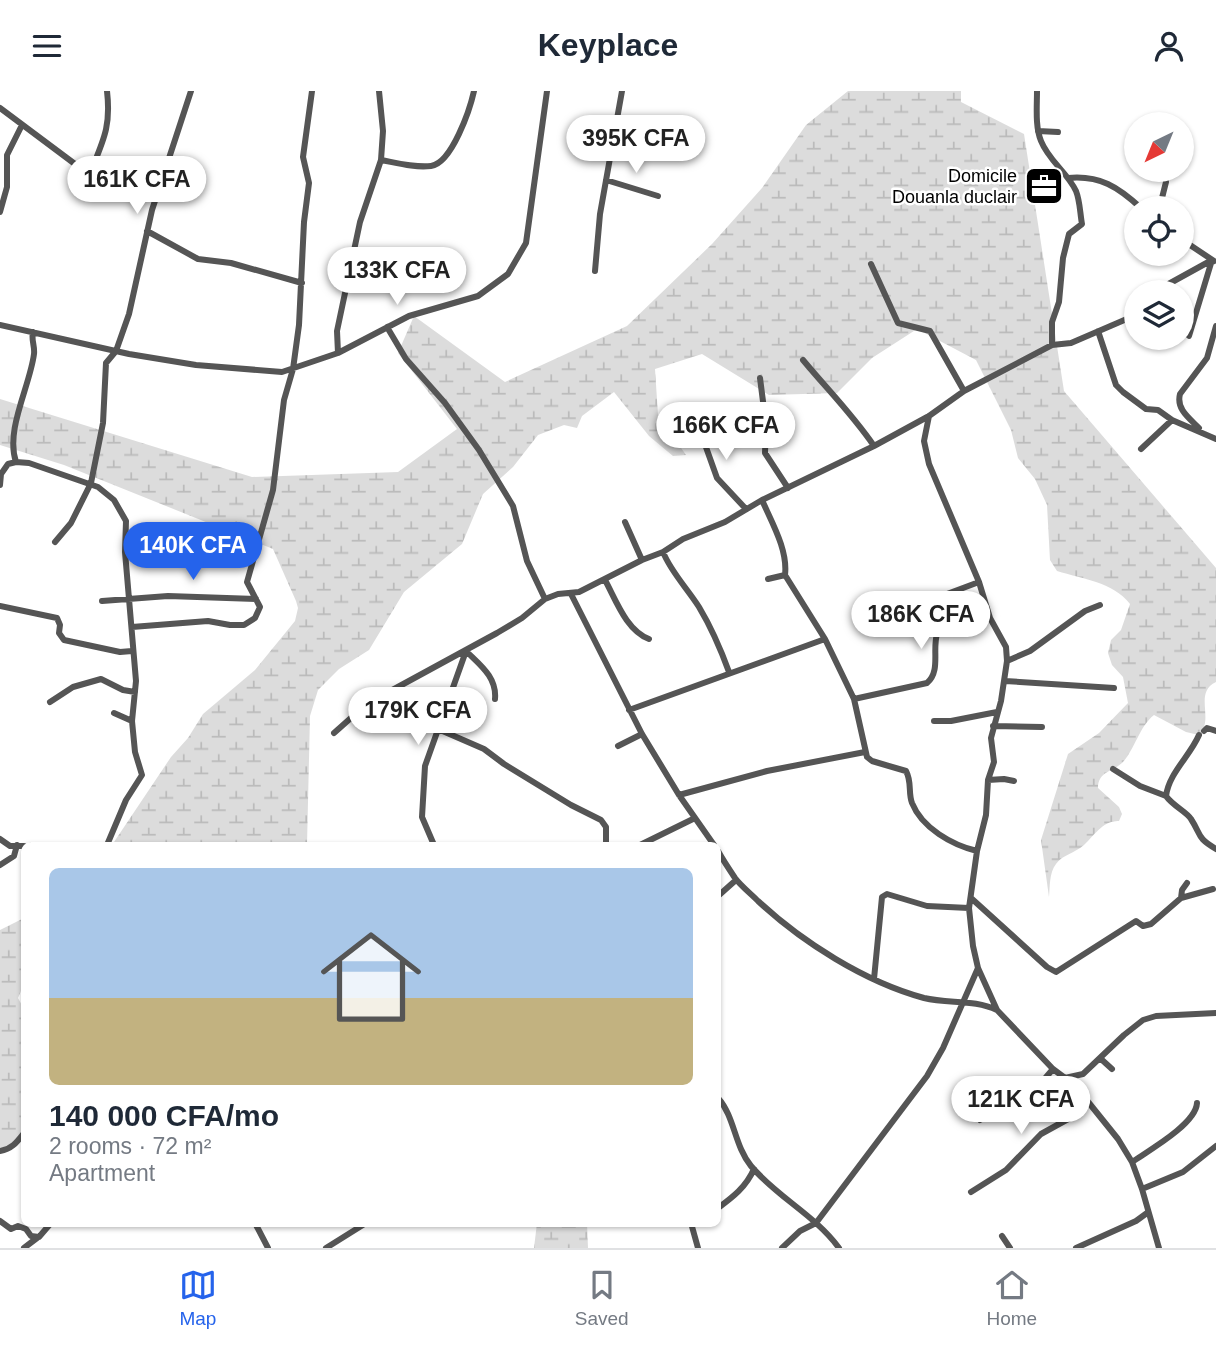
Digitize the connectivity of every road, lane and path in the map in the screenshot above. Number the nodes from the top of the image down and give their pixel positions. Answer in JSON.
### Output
{"nodes":[{"id":1,"x":107,"y":91,"type":"edge"},
{"id":2,"x":191,"y":91,"type":"edge"},
{"id":3,"x":312,"y":91,"type":"edge"},
{"id":4,"x":379,"y":91,"type":"edge"},
{"id":5,"x":474,"y":91,"type":"edge"},
{"id":6,"x":547,"y":91,"type":"edge"},
{"id":7,"x":622,"y":91,"type":"edge"},
{"id":8,"x":1037,"y":91,"type":"edge"},
{"id":9,"x":0,"y":108,"type":"edge"},
{"id":10,"x":22,"y":125,"type":"junction"},
{"id":11,"x":1038,"y":131,"type":"junction"},
{"id":12,"x":1058,"y":132,"type":"dead end"},
{"id":13,"x":4,"y":154,"type":"edge"},
{"id":14,"x":381,"y":160,"type":"junction"},
{"id":15,"x":1068,"y":178,"type":"junction"},
{"id":16,"x":606,"y":180,"type":"junction"},
{"id":17,"x":1166,"y":182,"type":"dead end"},
{"id":18,"x":658,"y":196,"type":"dead end"},
{"id":19,"x":1125,"y":196,"type":"edge"},
{"id":20,"x":1162,"y":196,"type":"edge"},
{"id":21,"x":0,"y":211,"type":"edge"},
{"id":22,"x":147,"y":231,"type":"junction"},
{"id":23,"x":1194,"y":248,"type":"edge"},
{"id":24,"x":1214,"y":261,"type":"edge"},
{"id":25,"x":871,"y":264,"type":"dead end"},
{"id":26,"x":595,"y":271,"type":"dead end"},
{"id":27,"x":1177,"y":280,"type":"edge"},
{"id":28,"x":302,"y":283,"type":"junction"},
{"id":29,"x":1124,"y":320,"type":"edge"},
{"id":30,"x":1194,"y":321,"type":"edge"},
{"id":31,"x":0,"y":325,"type":"edge"},
{"id":32,"x":1216,"y":326,"type":"edge"},
{"id":33,"x":387,"y":327,"type":"junction"},
{"id":34,"x":1098,"y":331,"type":"junction"},
{"id":35,"x":33,"y":333,"type":"junction"},
{"id":36,"x":1052,"y":345,"type":"junction"},
{"id":37,"x":116,"y":351,"type":"junction"},
{"id":38,"x":338,"y":352,"type":"junction"},
{"id":39,"x":803,"y":360,"type":"dead end"},
{"id":40,"x":293,"y":369,"type":"junction"},
{"id":41,"x":760,"y":378,"type":"dead end"},
{"id":42,"x":964,"y":391,"type":"junction"},
{"id":43,"x":929,"y":416,"type":"junction"},
{"id":44,"x":1172,"y":420,"type":"junction"},
{"id":45,"x":696,"y":432,"type":"dead end"},
{"id":46,"x":1203,"y":432,"type":"junction"},
{"id":47,"x":1216,"y":439,"type":"edge"},
{"id":48,"x":874,"y":446,"type":"junction"},
{"id":49,"x":1141,"y":449,"type":"dead end"},
{"id":50,"x":16,"y":462,"type":"junction"},
{"id":51,"x":91,"y":483,"type":"junction"},
{"id":52,"x":0,"y":485,"type":"edge"},
{"id":53,"x":788,"y":488,"type":"junction"},
{"id":54,"x":762,"y":500,"type":"junction"},
{"id":55,"x":746,"y":509,"type":"junction"},
{"id":56,"x":625,"y":522,"type":"dead end"},
{"id":57,"x":55,"y":542,"type":"dead end"},
{"id":58,"x":663,"y":552,"type":"junction"},
{"id":59,"x":642,"y":560,"type":"junction"},
{"id":60,"x":785,"y":575,"type":"junction"},
{"id":61,"x":768,"y":579,"type":"dead end"},
{"id":62,"x":605,"y":580,"type":"junction"},
{"id":63,"x":979,"y":582,"type":"junction"},
{"id":64,"x":571,"y":593,"type":"junction"},
{"id":65,"x":256,"y":599,"type":"junction"},
{"id":66,"x":545,"y":599,"type":"junction"},
{"id":67,"x":130,"y":600,"type":"junction"},
{"id":68,"x":103,"y":601,"type":"dead end"},
{"id":69,"x":1100,"y":605,"type":"dead end"},
{"id":70,"x":0,"y":606,"type":"edge"},
{"id":71,"x":891,"y":615,"type":"dead end"},
{"id":72,"x":990,"y":618,"type":"junction"},
{"id":73,"x":132,"y":627,"type":"junction"},
{"id":74,"x":649,"y":639,"type":"dead end"},
{"id":75,"x":825,"y":639,"type":"junction"},
{"id":76,"x":132,"y":651,"type":"junction"},
{"id":77,"x":466,"y":651,"type":"junction"},
{"id":78,"x":1007,"y":661,"type":"junction"},
{"id":79,"x":729,"y":672,"type":"junction"},
{"id":80,"x":1005,"y":681,"type":"junction"},
{"id":81,"x":1114,"y":688,"type":"dead end"},
{"id":82,"x":135,"y":692,"type":"junction"},
{"id":83,"x":495,"y":699,"type":"dead end"},
{"id":84,"x":854,"y":699,"type":"junction"},
{"id":85,"x":50,"y":702,"type":"dead end"},
{"id":86,"x":629,"y":710,"type":"junction"},
{"id":87,"x":997,"y":712,"type":"junction"},
{"id":88,"x":114,"y":713,"type":"dead end"},
{"id":89,"x":132,"y":720,"type":"junction"},
{"id":90,"x":934,"y":721,"type":"dead end"},
{"id":91,"x":993,"y":726,"type":"junction"},
{"id":92,"x":1042,"y":727,"type":"dead end"},
{"id":93,"x":438,"y":729,"type":"junction"},
{"id":94,"x":1216,"y":731,"type":"edge"},
{"id":95,"x":334,"y":733,"type":"dead end"},
{"id":96,"x":642,"y":734,"type":"junction"},
{"id":97,"x":618,"y":746,"type":"dead end"},
{"id":98,"x":865,"y":752,"type":"junction"},
{"id":99,"x":1112,"y":769,"type":"dead end"},
{"id":100,"x":988,"y":780,"type":"junction"},
{"id":101,"x":1014,"y":781,"type":"dead end"},
{"id":102,"x":679,"y":795,"type":"junction"},
{"id":103,"x":1166,"y":796,"type":"junction"},
{"id":104,"x":695,"y":818,"type":"junction"},
{"id":105,"x":0,"y":839,"type":"edge"},
{"id":106,"x":108,"y":842,"type":"edge"},
{"id":107,"x":432,"y":842,"type":"edge"},
{"id":108,"x":606,"y":842,"type":"edge"},
{"id":109,"x":646,"y":842,"type":"edge"},
{"id":110,"x":712,"y":842,"type":"edge"},
{"id":111,"x":21,"y":846,"type":"edge"},
{"id":112,"x":1216,"y":849,"type":"edge"},
{"id":113,"x":977,"y":851,"type":"junction"},
{"id":114,"x":721,"y":856,"type":"edge"},
{"id":115,"x":0,"y":865,"type":"edge"},
{"id":116,"x":736,"y":880,"type":"junction"},
{"id":117,"x":1187,"y":883,"type":"dead end"},
{"id":118,"x":1213,"y":889,"type":"dead end"},
{"id":119,"x":721,"y":893,"type":"edge"},
{"id":120,"x":971,"y":898,"type":"junction"},
{"id":121,"x":1181,"y":898,"type":"junction"},
{"id":122,"x":969,"y":908,"type":"junction"},
{"id":123,"x":978,"y":968,"type":"junction"},
{"id":124,"x":873,"y":979,"type":"junction"},
{"id":125,"x":963,"y":1003,"type":"junction"},
{"id":126,"x":998,"y":1010,"type":"junction"},
{"id":127,"x":1216,"y":1013,"type":"edge"},
{"id":128,"x":1101,"y":1059,"type":"junction"},
{"id":129,"x":1053,"y":1069,"type":"junction"},
{"id":130,"x":1112,"y":1069,"type":"dead end"},
{"id":131,"x":1065,"y":1078,"type":"junction"},
{"id":132,"x":1085,"y":1098,"type":"junction"},
{"id":133,"x":721,"y":1103,"type":"edge"},
{"id":134,"x":1197,"y":1103,"type":"dead end"},
{"id":135,"x":980,"y":1120,"type":"dead end"},
{"id":136,"x":21,"y":1136,"type":"edge"},
{"id":137,"x":1216,"y":1146,"type":"edge"},
{"id":138,"x":0,"y":1151,"type":"edge"},
{"id":139,"x":1132,"y":1162,"type":"junction"},
{"id":140,"x":754,"y":1169,"type":"junction"},
{"id":141,"x":1142,"y":1189,"type":"junction"},
{"id":142,"x":971,"y":1192,"type":"dead end"},
{"id":143,"x":721,"y":1206,"type":"edge"},
{"id":144,"x":1147,"y":1213,"type":"junction"},
{"id":145,"x":0,"y":1221,"type":"edge"},
{"id":146,"x":816,"y":1223,"type":"junction"},
{"id":147,"x":48,"y":1227,"type":"edge"},
{"id":148,"x":257,"y":1227,"type":"edge"},
{"id":149,"x":360,"y":1227,"type":"edge"},
{"id":150,"x":692,"y":1227,"type":"edge"},
{"id":151,"x":1002,"y":1236,"type":"dead end"},
{"id":152,"x":39,"y":1237,"type":"junction"},
{"id":153,"x":24,"y":1248,"type":"edge"},
{"id":154,"x":268,"y":1248,"type":"edge"},
{"id":155,"x":326,"y":1248,"type":"edge"},
{"id":156,"x":698,"y":1248,"type":"edge"},
{"id":157,"x":782,"y":1248,"type":"edge"},
{"id":158,"x":839,"y":1248,"type":"edge"},
{"id":159,"x":1010,"y":1248,"type":"edge"},
{"id":160,"x":1076,"y":1248,"type":"edge"},
{"id":161,"x":1159,"y":1248,"type":"edge"}],
"edges":[{"from":1,"to":10,"type":"street"},
{"from":2,"to":22,"type":"street"},
{"from":3,"to":28,"type":"street"},
{"from":4,"to":14,"type":"street"},
{"from":5,"to":14,"type":"street"},
{"from":6,"to":33,"type":"street"},
{"from":7,"to":16,"type":"street"},
{"from":8,"to":11,"type":"street"},
{"from":9,"to":10,"type":"street"},
{"from":10,"to":13,"type":"street"},
{"from":11,"to":12,"type":"street"},
{"from":11,"to":15,"type":"street"},
{"from":13,"to":21,"type":"street"},
{"from":14,"to":38,"type":"street"},
{"from":15,"to":19,"type":"street"},
{"from":15,"to":36,"type":"street"},
{"from":16,"to":18,"type":"street"},
{"from":16,"to":26,"type":"street"},
{"from":17,"to":20,"type":"street"},
{"from":22,"to":28,"type":"street"},
{"from":22,"to":37,"type":"street"},
{"from":23,"to":24,"type":"street"},
{"from":24,"to":27,"type":"street"},
{"from":24,"to":30,"type":"street"},
{"from":25,"to":42,"type":"street"},
{"from":28,"to":40,"type":"street"},
{"from":29,"to":34,"type":"street"},
{"from":31,"to":35,"type":"street"},
{"from":32,"to":46,"type":"street"},
{"from":33,"to":38,"type":"street"},
{"from":33,"to":66,"type":"street"},
{"from":34,"to":36,"type":"street"},
{"from":34,"to":44,"type":"street"},
{"from":35,"to":37,"type":"street"},
{"from":35,"to":50,"type":"street"},
{"from":36,"to":42,"type":"street"},
{"from":37,"to":40,"type":"street"},
{"from":37,"to":51,"type":"street"},
{"from":38,"to":40,"type":"street"},
{"from":39,"to":48,"type":"street"},
{"from":40,"to":65,"type":"street"},
{"from":41,"to":53,"type":"street"},
{"from":42,"to":43,"type":"street"},
{"from":43,"to":48,"type":"street"},
{"from":43,"to":63,"type":"street"},
{"from":44,"to":46,"type":"street"},
{"from":44,"to":49,"type":"street"},
{"from":45,"to":55,"type":"street"},
{"from":46,"to":47,"type":"street"},
{"from":48,"to":53,"type":"street"},
{"from":50,"to":51,"type":"street"},
{"from":50,"to":52,"type":"street"},
{"from":51,"to":57,"type":"street"},
{"from":51,"to":67,"type":"street"},
{"from":53,"to":54,"type":"street"},
{"from":54,"to":55,"type":"street"},
{"from":54,"to":60,"type":"street"},
{"from":55,"to":58,"type":"street"},
{"from":56,"to":59,"type":"street"},
{"from":58,"to":59,"type":"street"},
{"from":58,"to":79,"type":"street"},
{"from":59,"to":62,"type":"street"},
{"from":60,"to":61,"type":"street"},
{"from":60,"to":75,"type":"street"},
{"from":62,"to":64,"type":"street"},
{"from":62,"to":74,"type":"street"},
{"from":63,"to":71,"type":"street"},
{"from":63,"to":72,"type":"street"},
{"from":64,"to":66,"type":"street"},
{"from":64,"to":86,"type":"street"},
{"from":65,"to":67,"type":"street"},
{"from":65,"to":73,"type":"street"},
{"from":66,"to":77,"type":"street"},
{"from":67,"to":68,"type":"street"},
{"from":67,"to":73,"type":"street"},
{"from":69,"to":78,"type":"street"},
{"from":70,"to":76,"type":"street"},
{"from":72,"to":78,"type":"street"},
{"from":72,"to":84,"type":"street"},
{"from":73,"to":76,"type":"street"},
{"from":75,"to":79,"type":"street"},
{"from":75,"to":84,"type":"street"},
{"from":76,"to":82,"type":"street"},
{"from":77,"to":83,"type":"street"},
{"from":77,"to":93,"type":"street"},
{"from":77,"to":95,"type":"street"},
{"from":78,"to":80,"type":"street"},
{"from":79,"to":86,"type":"street"},
{"from":80,"to":81,"type":"street"},
{"from":80,"to":87,"type":"street"},
{"from":82,"to":85,"type":"street"},
{"from":82,"to":89,"type":"street"},
{"from":84,"to":98,"type":"street"},
{"from":86,"to":96,"type":"street"},
{"from":87,"to":90,"type":"street"},
{"from":87,"to":91,"type":"street"},
{"from":88,"to":89,"type":"street"},
{"from":89,"to":106,"type":"street"},
{"from":91,"to":92,"type":"street"},
{"from":91,"to":100,"type":"street"},
{"from":93,"to":107,"type":"street"},
{"from":93,"to":108,"type":"street"},
{"from":94,"to":103,"type":"street"},
{"from":96,"to":97,"type":"street"},
{"from":96,"to":102,"type":"street"},
{"from":98,"to":102,"type":"street"},
{"from":98,"to":113,"type":"street"},
{"from":99,"to":103,"type":"street"},
{"from":100,"to":101,"type":"street"},
{"from":100,"to":113,"type":"street"},
{"from":102,"to":104,"type":"street"},
{"from":103,"to":112,"type":"street"},
{"from":104,"to":109,"type":"street"},
{"from":104,"to":110,"type":"street"},
{"from":105,"to":111,"type":"street"},
{"from":111,"to":115,"type":"street"},
{"from":113,"to":120,"type":"street"},
{"from":114,"to":116,"type":"street"},
{"from":116,"to":119,"type":"street"},
{"from":116,"to":124,"type":"street"},
{"from":117,"to":121,"type":"street"},
{"from":118,"to":121,"type":"street"},
{"from":120,"to":121,"type":"street"},
{"from":120,"to":122,"type":"street"},
{"from":122,"to":123,"type":"street"},
{"from":122,"to":124,"type":"street"},
{"from":123,"to":125,"type":"street"},
{"from":123,"to":126,"type":"street"},
{"from":124,"to":125,"type":"street"},
{"from":125,"to":126,"type":"street"},
{"from":125,"to":146,"type":"street"},
{"from":126,"to":129,"type":"street"},
{"from":127,"to":128,"type":"street"},
{"from":128,"to":130,"type":"street"},
{"from":128,"to":131,"type":"street"},
{"from":129,"to":131,"type":"street"},
{"from":129,"to":135,"type":"street"},
{"from":131,"to":132,"type":"street"},
{"from":132,"to":139,"type":"street"},
{"from":132,"to":142,"type":"street"},
{"from":133,"to":140,"type":"street"},
{"from":134,"to":139,"type":"street"},
{"from":136,"to":138,"type":"street"},
{"from":137,"to":141,"type":"street"},
{"from":139,"to":141,"type":"street"},
{"from":140,"to":143,"type":"street"},
{"from":140,"to":146,"type":"street"},
{"from":141,"to":144,"type":"street"},
{"from":144,"to":160,"type":"street"},
{"from":144,"to":161,"type":"street"},
{"from":145,"to":152,"type":"street"},
{"from":146,"to":157,"type":"street"},
{"from":146,"to":158,"type":"street"},
{"from":147,"to":152,"type":"street"},
{"from":148,"to":154,"type":"street"},
{"from":149,"to":155,"type":"street"},
{"from":150,"to":156,"type":"street"},
{"from":151,"to":159,"type":"street"},
{"from":152,"to":153,"type":"street"}]}
